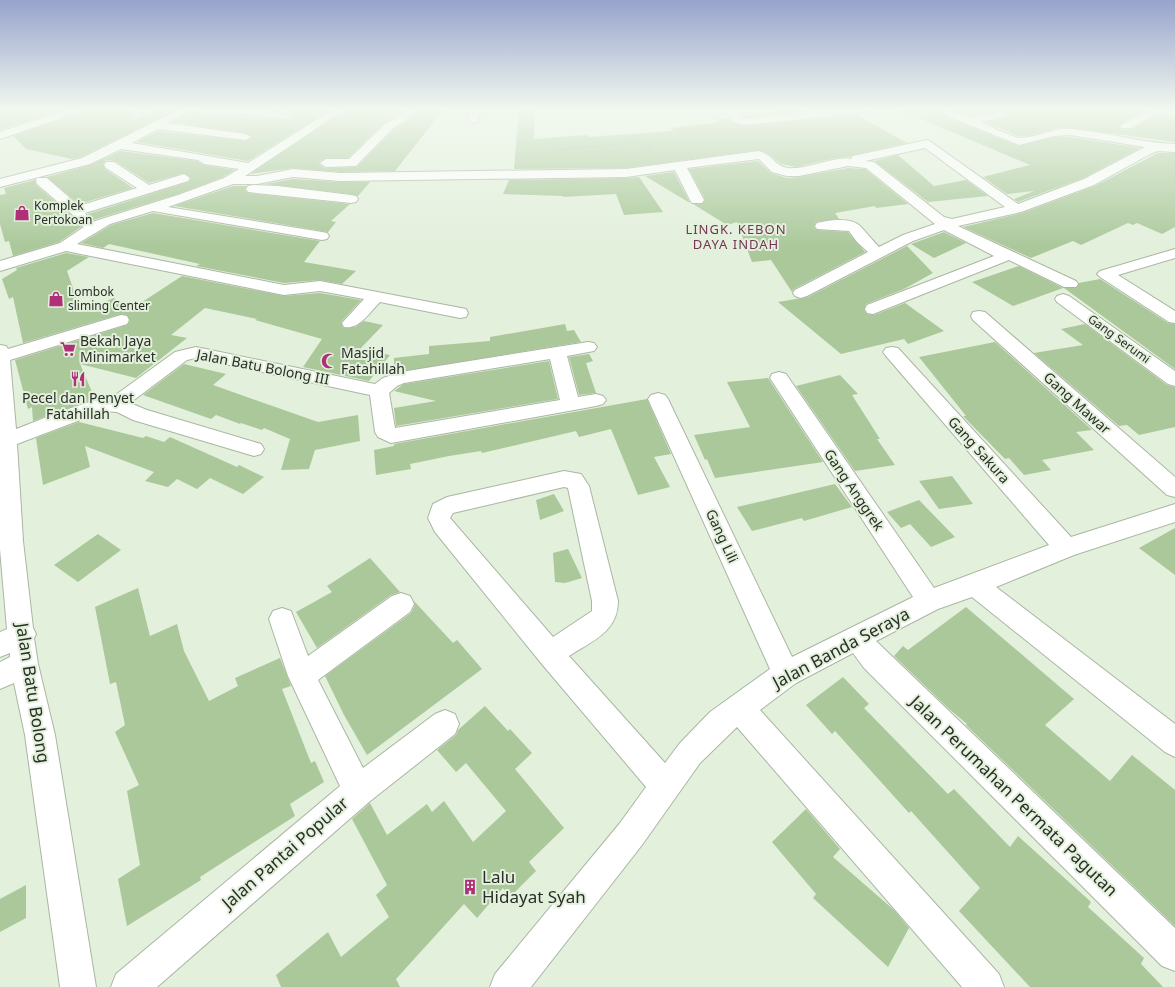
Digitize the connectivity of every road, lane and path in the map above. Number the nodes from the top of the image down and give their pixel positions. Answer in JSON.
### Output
{"nodes":[{"id":1,"x":94,"y":156,"type":"edge"},
{"id":2,"x":189,"y":156,"type":"edge"},
{"id":3,"x":269,"y":156,"type":"joint"},
{"id":4,"x":358,"y":156,"type":"edge"},
{"id":5,"x":375,"y":156,"type":"edge"},
{"id":6,"x":653,"y":156,"type":"edge"},
{"id":7,"x":752,"y":156,"type":"edge"},
{"id":8,"x":762,"y":156,"type":"edge"},
{"id":9,"x":869,"y":156,"type":"edge"},
{"id":10,"x":944,"y":156,"type":"edge"},
{"id":11,"x":1135,"y":156,"type":"edge"},
{"id":12,"x":289,"y":159,"type":"dead end"},
{"id":13,"x":318,"y":162,"type":"dead end"},
{"id":14,"x":858,"y":162,"type":"junction"},
{"id":15,"x":350,"y":164,"type":"junction"},
{"id":16,"x":110,"y":165,"type":"dead end"},
{"id":17,"x":679,"y":165,"type":"junction"},
{"id":18,"x":250,"y":166,"type":"junction"},
{"id":19,"x":659,"y":167,"type":"junction"},
{"id":20,"x":184,"y":178,"type":"dead end"},
{"id":21,"x":232,"y":180,"type":"junction"},
{"id":22,"x":42,"y":182,"type":"dead end"},
{"id":23,"x":0,"y":183,"type":"edge"},
{"id":24,"x":214,"y":186,"type":"junction"},
{"id":25,"x":147,"y":189,"type":"junction"},
{"id":26,"x":351,"y":199,"type":"dead end"},
{"id":27,"x":697,"y":200,"type":"dead end"},
{"id":28,"x":153,"y":208,"type":"junction"},
{"id":29,"x":1016,"y":209,"type":"junction"},
{"id":30,"x":77,"y":211,"type":"junction"},
{"id":31,"x":945,"y":223,"type":"junction"},
{"id":32,"x":822,"y":226,"type":"dead end"},
{"id":33,"x":91,"y":228,"type":"junction"},
{"id":34,"x":322,"y":236,"type":"dead end"},
{"id":35,"x":65,"y":246,"type":"junction"},
{"id":36,"x":999,"y":252,"type":"junction"},
{"id":37,"x":1175,"y":253,"type":"edge"},
{"id":38,"x":879,"y":254,"type":"junction"},
{"id":39,"x":0,"y":266,"type":"edge"},
{"id":40,"x":318,"y":270,"type":"dead end"},
{"id":41,"x":293,"y":292,"type":"junction"},
{"id":42,"x":801,"y":293,"type":"dead end"},
{"id":43,"x":376,"y":297,"type":"junction"},
{"id":44,"x":874,"y":309,"type":"dead end"},
{"id":45,"x":460,"y":313,"type":"dead end"},
{"id":46,"x":980,"y":316,"type":"dead end"},
{"id":47,"x":1175,"y":318,"type":"edge"},
{"id":48,"x":121,"y":320,"type":"dead end"},
{"id":49,"x":350,"y":323,"type":"dead end"},
{"id":50,"x":588,"y":347,"type":"dead end"},
{"id":51,"x":557,"y":351,"type":"junction"},
{"id":52,"x":892,"y":352,"type":"dead end"},
{"id":53,"x":0,"y":354,"type":"edge"},
{"id":54,"x":779,"y":378,"type":"dead end"},
{"id":55,"x":1175,"y":380,"type":"edge"},
{"id":56,"x":379,"y":391,"type":"junction"},
{"id":57,"x":658,"y":398,"type":"dead end"},
{"id":58,"x":596,"y":400,"type":"dead end"},
{"id":59,"x":570,"y":403,"type":"junction"},
{"id":60,"x":115,"y":404,"type":"junction"},
{"id":61,"x":2,"y":410,"type":"edge"},
{"id":62,"x":7,"y":440,"type":"junction"},
{"id":63,"x":254,"y":449,"type":"dead end"},
{"id":64,"x":1175,"y":489,"type":"edge"},
{"id":65,"x":1175,"y":513,"type":"edge"},
{"id":66,"x":6,"y":544,"type":"edge"},
{"id":67,"x":1066,"y":548,"type":"junction"},
{"id":68,"x":975,"y":585,"type":"junction"},
{"id":69,"x":929,"y":601,"type":"junction"},
{"id":70,"x":401,"y":604,"type":"dead end"},
{"id":71,"x":282,"y":619,"type":"dead end"},
{"id":72,"x":856,"y":637,"type":"junction"},
{"id":73,"x":11,"y":640,"type":"edge"},
{"id":74,"x":550,"y":654,"type":"junction"},
{"id":75,"x":24,"y":664,"type":"junction"},
{"id":76,"x":786,"y":674,"type":"junction"},
{"id":77,"x":0,"y":676,"type":"edge"},
{"id":78,"x":302,"y":676,"type":"junction"},
{"id":79,"x":739,"y":708,"type":"junction"},
{"id":80,"x":444,"y":724,"type":"dead end"},
{"id":81,"x":1175,"y":742,"type":"edge"},
{"id":82,"x":666,"y":787,"type":"junction"},
{"id":83,"x":358,"y":791,"type":"junction"},
{"id":84,"x":1175,"y":953,"type":"edge"},
{"id":85,"x":78,"y":987,"type":"edge"},
{"id":86,"x":129,"y":987,"type":"edge"},
{"id":87,"x":508,"y":987,"type":"edge"},
{"id":88,"x":986,"y":987,"type":"edge"}],
"edges":[{"from":1,"to":23,"type":"street"},
{"from":2,"to":18,"type":"street"},
{"from":3,"to":12,"type":"street"},
{"from":3,"to":18,"type":"street"},
{"from":4,"to":15,"type":"street"},
{"from":5,"to":15,"type":"street"},
{"from":6,"to":19,"type":"path"},
{"from":7,"to":17,"type":"street"},
{"from":8,"to":14,"type":"street"},
{"from":9,"to":14,"type":"street"},
{"from":10,"to":29,"type":"street"},
{"from":11,"to":29,"type":"street"},
{"from":13,"to":15,"type":"street"},
{"from":14,"to":31,"type":"street","name":"Gang Serumi"},
{"from":16,"to":25,"type":"street"},
{"from":17,"to":19,"type":"street"},
{"from":17,"to":27,"type":"street"},
{"from":18,"to":21,"type":"street"},
{"from":19,"to":21,"type":"street"},
{"from":20,"to":25,"type":"street"},
{"from":21,"to":24,"type":"street"},
{"from":22,"to":30,"type":"street"},
{"from":24,"to":26,"type":"street"},
{"from":24,"to":28,"type":"street"},
{"from":25,"to":30,"type":"street"},
{"from":28,"to":33,"type":"street"},
{"from":28,"to":34,"type":"street"},
{"from":29,"to":31,"type":"street"},
{"from":30,"to":33,"type":"street"},
{"from":31,"to":36,"type":"street","name":"Gang Serumi"},
{"from":31,"to":38,"type":"street"},
{"from":32,"to":38,"type":"street"},
{"from":33,"to":35,"type":"street"},
{"from":35,"to":39,"type":"street"},
{"from":35,"to":41,"type":"street"},
{"from":36,"to":44,"type":"street"},
{"from":36,"to":55,"type":"street","name":"Gang Serumi"},
{"from":37,"to":47,"type":"street"},
{"from":38,"to":42,"type":"street"},
{"from":40,"to":41,"type":"street"},
{"from":41,"to":43,"type":"street"},
{"from":43,"to":45,"type":"street"},
{"from":43,"to":49,"type":"street"},
{"from":46,"to":64,"type":"street","name":"Gang Mawar"},
{"from":48,"to":53,"type":"street"},
{"from":50,"to":51,"type":"street"},
{"from":51,"to":56,"type":"street"},
{"from":51,"to":59,"type":"street"},
{"from":52,"to":67,"type":"street","name":"Gang Sakura"},
{"from":53,"to":61,"type":"street","name":"Jalan Batu Bolong"},
{"from":54,"to":69,"type":"street","name":"Gang Anggrek"},
{"from":56,"to":59,"type":"street"},
{"from":56,"to":60,"type":"street","name":"Jalan Batu Bolong III"},
{"from":57,"to":76,"type":"street","name":"Gang Lili"},
{"from":58,"to":59,"type":"street"},
{"from":60,"to":62,"type":"street"},
{"from":60,"to":63,"type":"street"},
{"from":61,"to":62,"type":"street","name":"Jalan Batu Bolong"},
{"from":62,"to":66,"type":"street","name":"Jalan Batu Bolong"},
{"from":65,"to":67,"type":"street","name":"Jalan Banda Seraya"},
{"from":66,"to":73,"type":"street","name":"Jalan Batu Bolong"},
{"from":67,"to":68,"type":"street","name":"Jalan Banda Seraya"},
{"from":68,"to":69,"type":"street","name":"Jalan Banda Seraya"},
{"from":68,"to":81,"type":"street"},
{"from":69,"to":72,"type":"street","name":"Jalan Banda Seraya"},
{"from":70,"to":78,"type":"street"},
{"from":71,"to":78,"type":"street"},
{"from":72,"to":76,"type":"street","name":"Jalan Banda Seraya"},
{"from":72,"to":84,"type":"street","name":"Jalan Perumahan Permata Pagutan"},
{"from":73,"to":75,"type":"street","name":"Jalan Batu Bolong"},
{"from":74,"to":74,"type":"street"},
{"from":74,"to":82,"type":"street"},
{"from":75,"to":77,"type":"street"},
{"from":75,"to":85,"type":"street","name":"Jalan Batu Bolong"},
{"from":76,"to":79,"type":"street","name":"Jalan Banda Seraya"},
{"from":78,"to":83,"type":"street"},
{"from":79,"to":82,"type":"street","name":"Jalan Banda Seraya"},
{"from":79,"to":88,"type":"street"},
{"from":80,"to":83,"type":"street","name":"Jalan Pantai Popular"},
{"from":82,"to":87,"type":"street","name":"Jalan Banda Seraya"},
{"from":83,"to":86,"type":"street","name":"Jalan Pantai Popular"}]}
